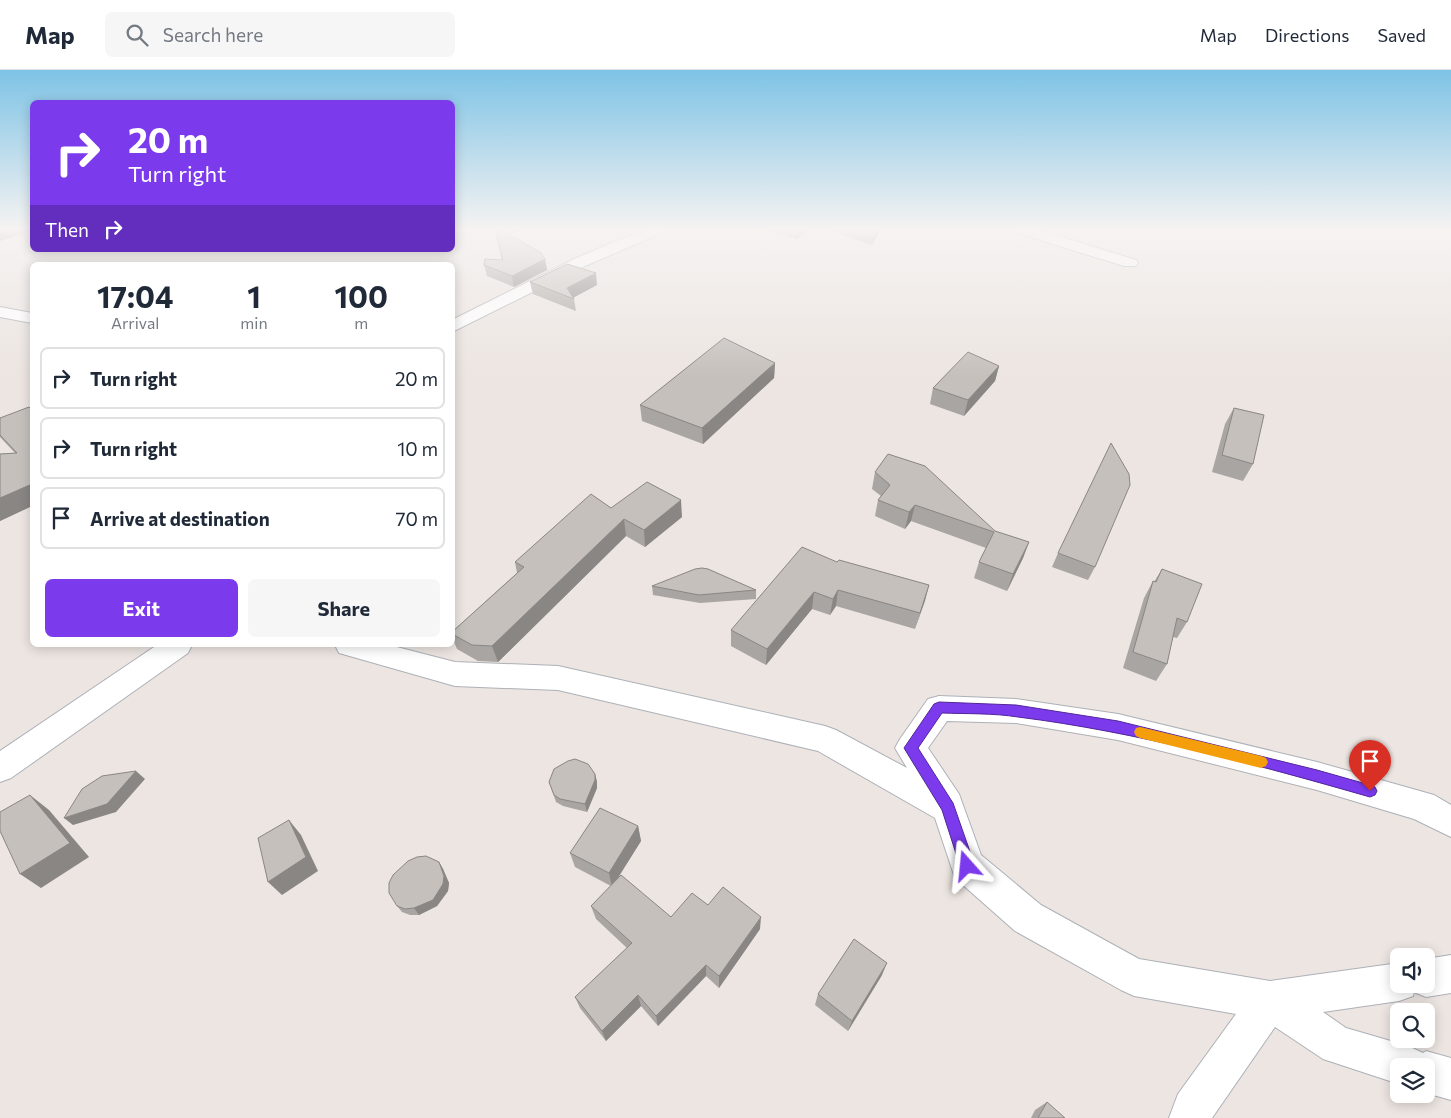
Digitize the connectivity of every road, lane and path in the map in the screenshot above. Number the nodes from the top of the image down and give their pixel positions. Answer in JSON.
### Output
{"nodes":[{"id":1,"x":550,"y":278,"type":"edge"},
{"id":2,"x":0,"y":312,"type":"edge"},
{"id":3,"x":30,"y":318,"type":"edge"},
{"id":4,"x":455,"y":326,"type":"edge"},
{"id":5,"x":175,"y":647,"type":"edge"},
{"id":6,"x":356,"y":647,"type":"edge"},
{"id":7,"x":0,"y":768,"type":"edge"},
{"id":8,"x":948,"y":808,"type":"junction"},
{"id":9,"x":1451,"y":822,"type":"edge"},
{"id":10,"x":1451,"y":974,"type":"edge"},
{"id":11,"x":1435,"y":977,"type":"edge"},
{"id":12,"x":1390,"y":983,"type":"edge"},
{"id":13,"x":1270,"y":1000,"type":"junction"},
{"id":14,"x":1390,"y":1061,"type":"edge"},
{"id":15,"x":1435,"y":1075,"type":"edge"},
{"id":16,"x":1451,"y":1079,"type":"edge"},
{"id":17,"x":1190,"y":1118,"type":"edge"}],
"edges":[{"from":1,"to":4,"type":"street"},
{"from":2,"to":3,"type":"street"},
{"from":5,"to":7,"type":"street"},
{"from":6,"to":8,"type":"street"},
{"from":8,"to":9,"type":"street"},
{"from":8,"to":13,"type":"street"},
{"from":10,"to":11,"type":"street"},
{"from":12,"to":13,"type":"street"},
{"from":13,"to":14,"type":"street"},
{"from":13,"to":17,"type":"street"},
{"from":15,"to":16,"type":"street"}]}
